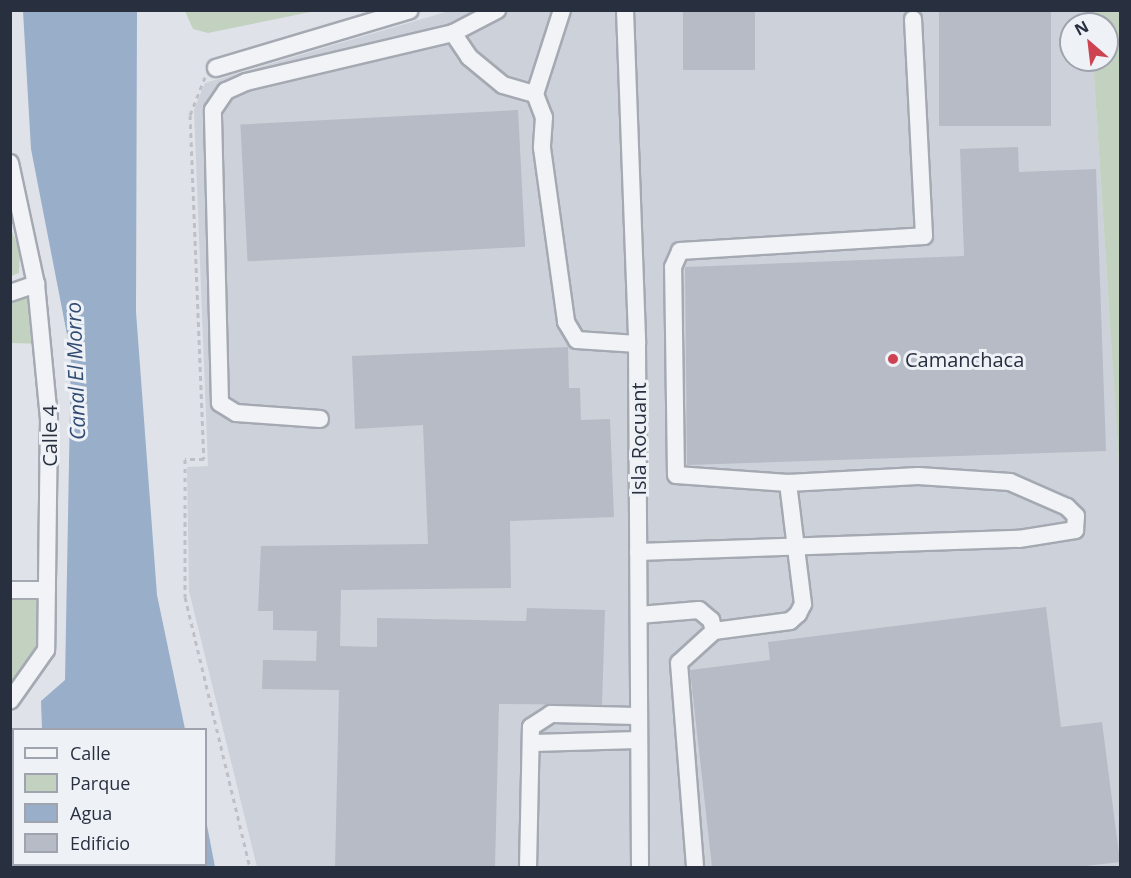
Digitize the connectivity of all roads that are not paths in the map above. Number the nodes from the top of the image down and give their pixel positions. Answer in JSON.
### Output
{"nodes":[{"id":1,"x":410,"y":10,"type":"edge"},
{"id":2,"x":497,"y":10,"type":"edge"},
{"id":3,"x":562,"y":10,"type":"edge"},
{"id":4,"x":625,"y":10,"type":"edge"},
{"id":5,"x":913,"y":19,"type":"dead end"},
{"id":6,"x":453,"y":33,"type":"junction"},
{"id":7,"x":216,"y":68,"type":"road end"},
{"id":8,"x":535,"y":94,"type":"junction"},
{"id":9,"x":10,"y":163,"type":"edge"},
{"id":10,"x":36,"y":284,"type":"junction"},
{"id":11,"x":10,"y":293,"type":"edge"},
{"id":12,"x":637,"y":344,"type":"junction"},
{"id":13,"x":320,"y":419,"type":"dead end"},
{"id":14,"x":789,"y":483,"type":"junction"},
{"id":15,"x":794,"y":544,"type":"junction"},
{"id":16,"x":638,"y":552,"type":"junction"},
{"id":17,"x":10,"y":590,"type":"edge"},
{"id":18,"x":47,"y":590,"type":"junction"},
{"id":19,"x":639,"y":615,"type":"junction"},
{"id":20,"x":714,"y":631,"type":"junction"},
{"id":21,"x":10,"y":700,"type":"edge"},
{"id":22,"x":639,"y":716,"type":"junction"},
{"id":23,"x":639,"y":740,"type":"junction"},
{"id":24,"x":532,"y":743,"type":"junction"},
{"id":25,"x":528,"y":867,"type":"edge"},
{"id":26,"x":640,"y":867,"type":"edge"},
{"id":27,"x":694,"y":867,"type":"edge"}],
"edges":[{"from":1,"to":7,"type":"street"},
{"from":2,"to":6,"type":"street"},
{"from":3,"to":8,"type":"street"},
{"from":4,"to":12,"type":"street","name":"Isla Rocuant"},
{"from":5,"to":14,"type":"street"},
{"from":6,"to":8,"type":"street"},
{"from":6,"to":13,"type":"street"},
{"from":8,"to":12,"type":"street"},
{"from":9,"to":10,"type":"street","name":"Calle 4"},
{"from":10,"to":11,"type":"street"},
{"from":10,"to":18,"type":"street","name":"Calle 4"},
{"from":12,"to":16,"type":"street","name":"Isla Rocuant"},
{"from":14,"to":15,"type":"street"},
{"from":14,"to":15,"type":"street"},
{"from":15,"to":16,"type":"street"},
{"from":15,"to":20,"type":"street"},
{"from":16,"to":19,"type":"street","name":"Isla Rocuant"},
{"from":17,"to":18,"type":"street"},
{"from":18,"to":21,"type":"street","name":"Calle 4"},
{"from":19,"to":20,"type":"street"},
{"from":19,"to":22,"type":"street","name":"Isla Rocuant"},
{"from":20,"to":27,"type":"street"},
{"from":22,"to":23,"type":"street","name":"Isla Rocuant"},
{"from":22,"to":24,"type":"street"},
{"from":23,"to":24,"type":"street"},
{"from":23,"to":26,"type":"street","name":"Isla Rocuant"},
{"from":24,"to":25,"type":"street"}]}
